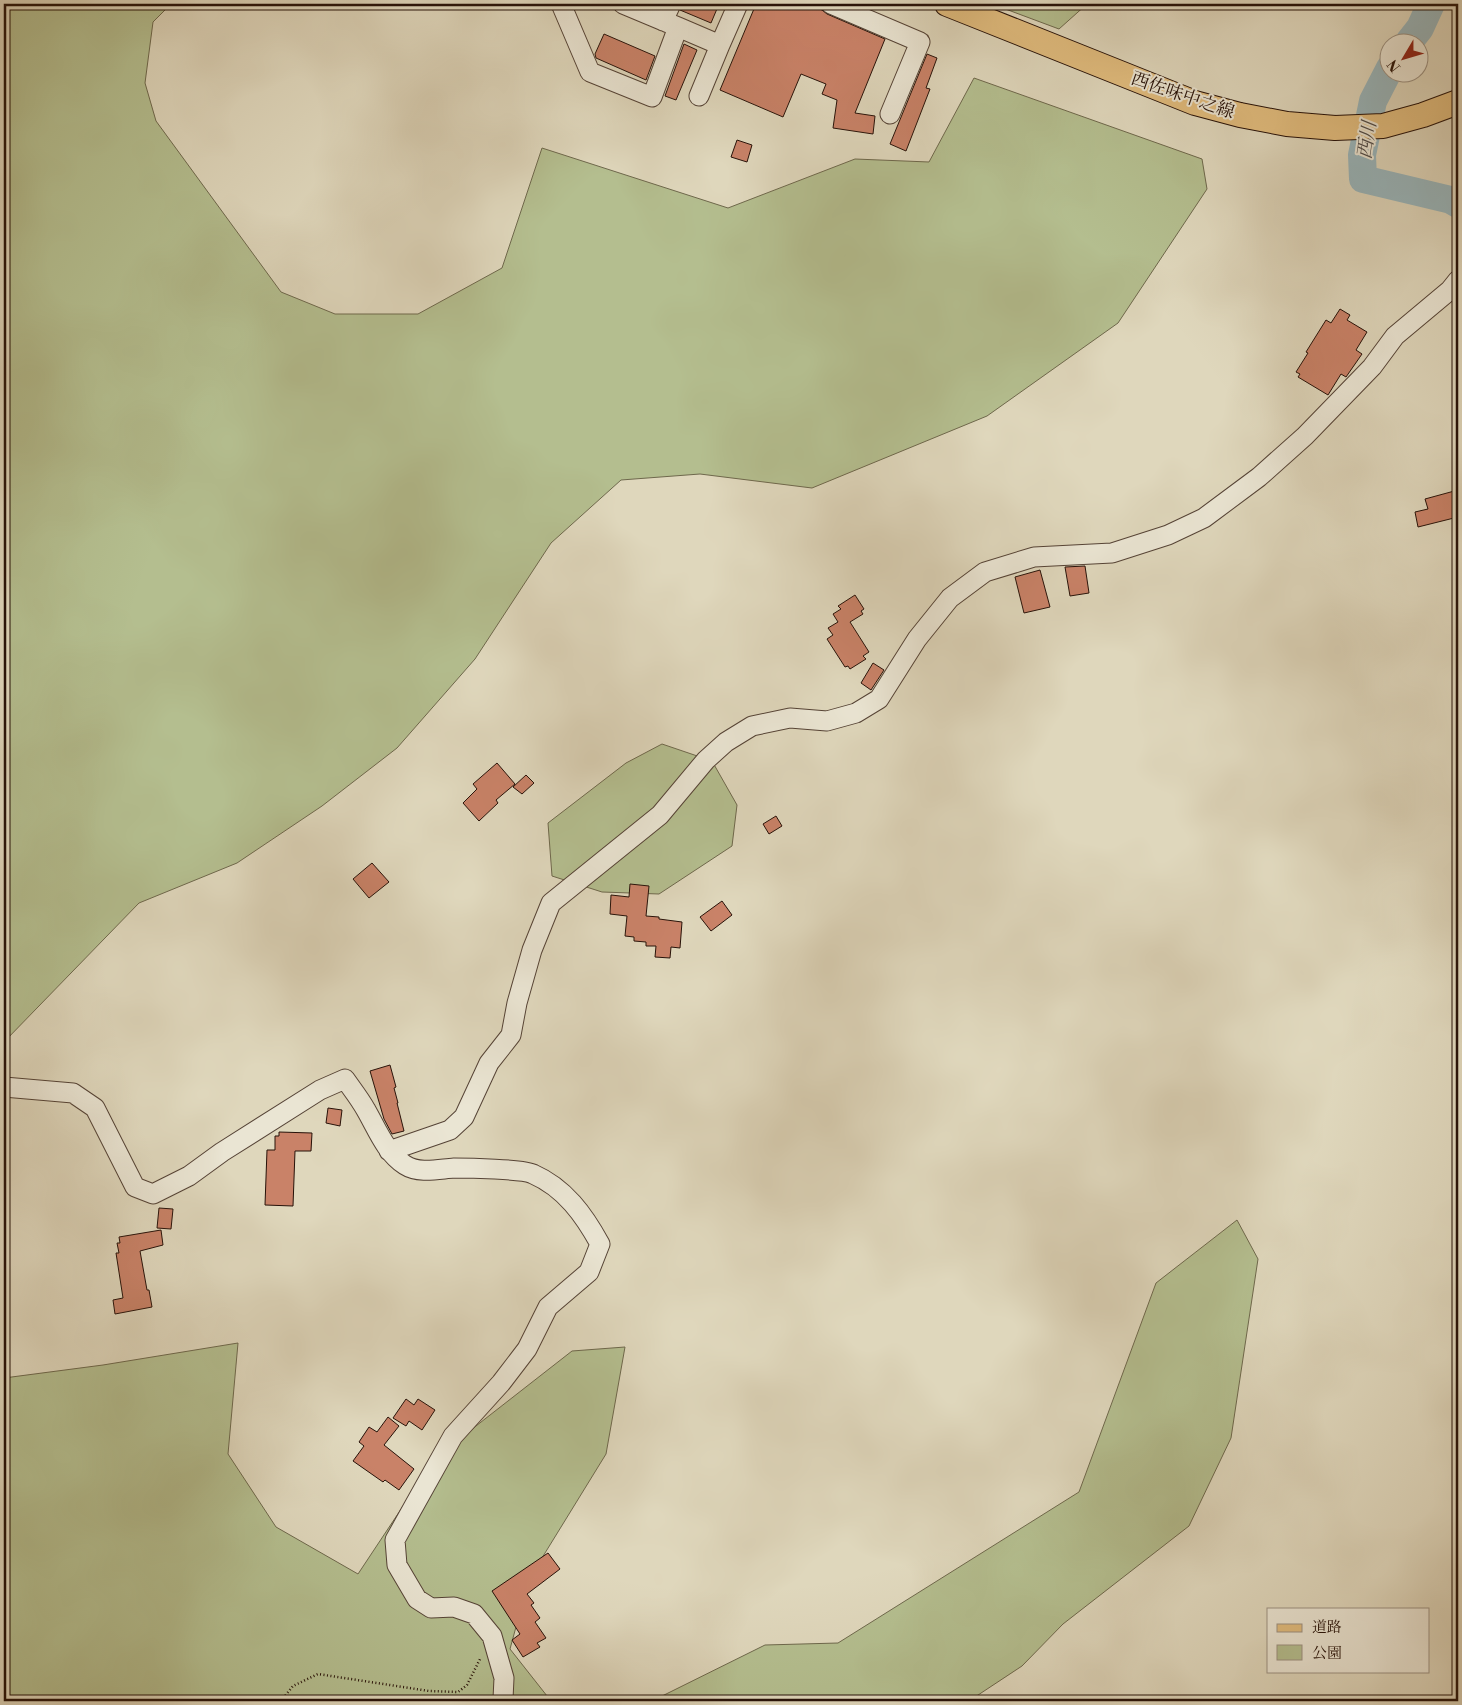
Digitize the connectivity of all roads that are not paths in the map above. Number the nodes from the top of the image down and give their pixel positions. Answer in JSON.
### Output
{"nodes":[{"id":1,"x":562,"y":4,"type":"edge"},
{"id":2,"x":623,"y":4,"type":"edge"},
{"id":3,"x":738,"y":4,"type":"edge"},
{"id":4,"x":831,"y":4,"type":"edge"},
{"id":5,"x":947,"y":4,"type":"edge"},
{"id":6,"x":671,"y":17,"type":"edge"},
{"id":7,"x":720,"y":45,"type":"junction"},
{"id":8,"x":699,"y":96,"type":"dead end"},
{"id":9,"x":1458,"y":102,"type":"edge"},
{"id":10,"x":890,"y":114,"type":"dead end"},
{"id":11,"x":1458,"y":280,"type":"edge"},
{"id":12,"x":4,"y":1087,"type":"edge"},
{"id":13,"x":389,"y":1151,"type":"junction"},
{"id":14,"x":502,"y":1701,"type":"edge"}],
"edges":[{"from":1,"to":6,"type":"street"},
{"from":2,"to":6,"type":"street"},
{"from":3,"to":7,"type":"street"},
{"from":4,"to":10,"type":"street"},
{"from":5,"to":9,"type":"main road","name":"西佐味中之線"},
{"from":6,"to":7,"type":"street"},
{"from":7,"to":8,"type":"street"},
{"from":11,"to":13,"type":"street"},
{"from":12,"to":13,"type":"street"},
{"from":13,"to":14,"type":"street"}]}
